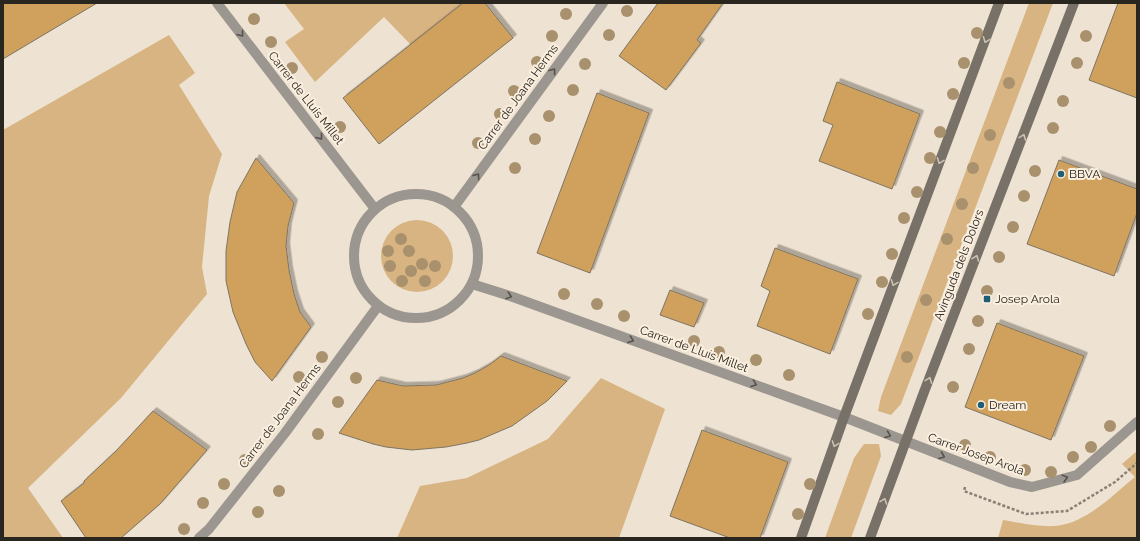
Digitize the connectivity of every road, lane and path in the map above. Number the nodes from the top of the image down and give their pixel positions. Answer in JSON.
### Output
{"nodes":[{"id":1,"x":217,"y":3,"type":"edge"},
{"id":2,"x":603,"y":3,"type":"edge"},
{"id":3,"x":999,"y":3,"type":"edge"},
{"id":4,"x":1074,"y":3,"type":"edge"},
{"id":5,"x":454,"y":207,"type":"junction"},
{"id":6,"x":375,"y":209,"type":"junction"},
{"id":7,"x":472,"y":284,"type":"junction"},
{"id":8,"x":378,"y":306,"type":"junction"},
{"id":9,"x":844,"y":417,"type":"junction"},
{"id":10,"x":1137,"y":422,"type":"edge"},
{"id":11,"x":906,"y":442,"type":"junction"},
{"id":12,"x":199,"y":538,"type":"edge"},
{"id":13,"x":801,"y":538,"type":"edge"},
{"id":14,"x":870,"y":538,"type":"edge"}],
"edges":[{"from":1,"to":6,"type":"street","name":"Carrer de Lluís Millet","one_way":true},
{"from":5,"to":2,"type":"street","name":"Carrer de Joana Herms","one_way":true},
{"from":3,"to":9,"type":"street","one_way":true},
{"from":11,"to":4,"type":"street","name":"Avinguda dels Dolors","one_way":true},
{"from":5,"to":6,"type":"street"},
{"from":5,"to":7,"type":"street"},
{"from":6,"to":8,"type":"street"},
{"from":7,"to":8,"type":"street"},
{"from":7,"to":9,"type":"street","name":"Carrer de Lluís Millet","one_way":true},
{"from":8,"to":12,"type":"street","name":"Carrer de Joana Herms"},
{"from":9,"to":11,"type":"street","name":"Carrer de Lluís Millet","one_way":true},
{"from":9,"to":13,"type":"street","one_way":true},
{"from":11,"to":10,"type":"street","name":"Carrer Josep Arola","one_way":true},
{"from":14,"to":11,"type":"street","name":"Avinguda dels Dolors","one_way":true}]}
